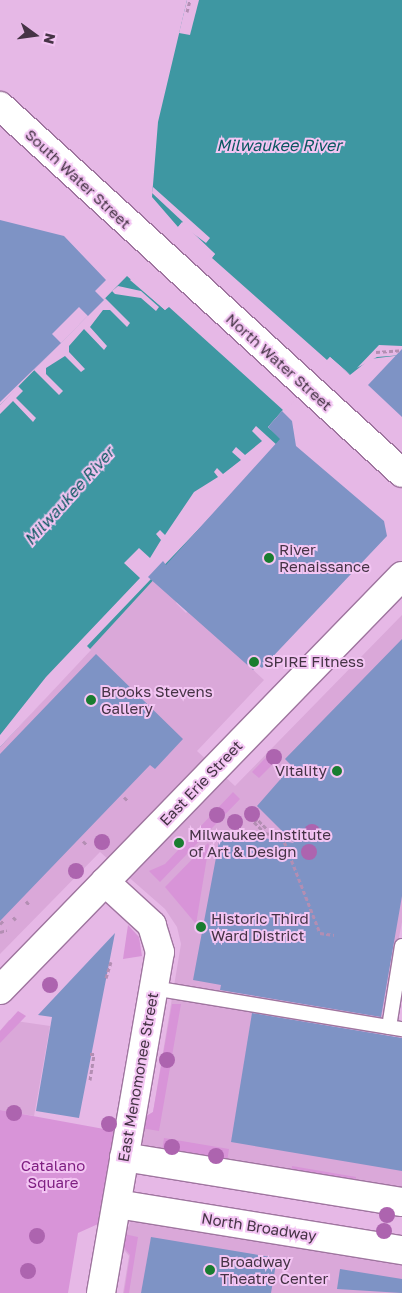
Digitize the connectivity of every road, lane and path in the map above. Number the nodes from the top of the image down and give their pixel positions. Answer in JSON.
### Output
{"nodes":[{"id":1,"x":190,"y":0,"type":"edge"},
{"id":2,"x":187,"y":12,"type":"dead end"},
{"id":3,"x":0,"y":106,"type":"edge"},
{"id":4,"x":156,"y":252,"type":"joint"},
{"id":5,"x":402,"y":350,"type":"edge"},
{"id":6,"x":376,"y":352,"type":"dead end"},
{"id":7,"x":402,"y":473,"type":"edge"},
{"id":8,"x":402,"y":576,"type":"edge"},
{"id":9,"x":124,"y":797,"type":"dead end"},
{"id":10,"x":128,"y":801,"type":"dead end"},
{"id":11,"x":266,"y":828,"type":"dead end"},
{"id":12,"x":83,"y":841,"type":"dead end"},
{"id":13,"x":87,"y":845,"type":"dead end"},
{"id":14,"x":105,"y":882,"type":"junction"},
{"id":15,"x":26,"y":901,"type":"dead end"},
{"id":16,"x":30,"y":906,"type":"dead end"},
{"id":17,"x":13,"y":916,"type":"dead end"},
{"id":18,"x":4,"y":920,"type":"dead end"},
{"id":19,"x":16,"y":920,"type":"dead end"},
{"id":20,"x":0,"y":924,"type":"edge"},
{"id":21,"x":6,"y":930,"type":"dead end"},
{"id":22,"x":0,"y":932,"type":"edge"},
{"id":23,"x":334,"y":935,"type":"dead end"},
{"id":24,"x":402,"y":946,"type":"edge"},
{"id":25,"x":111,"y":962,"type":"dead end"},
{"id":26,"x":106,"y":978,"type":"dead end"},
{"id":27,"x":153,"y":988,"type":"junction"},
{"id":28,"x":0,"y":990,"type":"edge"},
{"id":29,"x":395,"y":1028,"type":"edge"},
{"id":30,"x":90,"y":1054,"type":"dead end"},
{"id":31,"x":90,"y":1080,"type":"dead end"},
{"id":32,"x":124,"y":1157,"type":"junction"},
{"id":33,"x":402,"y":1202,"type":"edge"},
{"id":34,"x":116,"y":1204,"type":"junction"},
{"id":35,"x":402,"y":1250,"type":"edge"},
{"id":36,"x":101,"y":1293,"type":"edge"}],
"edges":[{"from":1,"to":2,"type":"path"},
{"from":3,"to":4,"type":"street","name":"South Water Street"},
{"from":4,"to":7,"type":"street","name":"North Water Street"},
{"from":5,"to":6,"type":"path"},
{"from":8,"to":14,"type":"street","name":"East Erie Street"},
{"from":9,"to":10,"type":"path"},
{"from":11,"to":23,"type":"path"},
{"from":12,"to":13,"type":"path"},
{"from":14,"to":27,"type":"street","name":"East Menomonee Street"},
{"from":14,"to":28,"type":"street","name":"East Erie Street"},
{"from":15,"to":16,"type":"path"},
{"from":17,"to":19,"type":"path"},
{"from":18,"to":20,"type":"path"},
{"from":21,"to":22,"type":"path"},
{"from":24,"to":29,"type":"lane"},
{"from":25,"to":26,"type":"path"},
{"from":27,"to":29,"type":"lane"},
{"from":27,"to":32,"type":"street","name":"East Menomonee Street"},
{"from":30,"to":31,"type":"path"},
{"from":32,"to":33,"type":"street"},
{"from":32,"to":34,"type":"street","name":"East Menomonee Street"},
{"from":34,"to":35,"type":"street","name":"North Broadway"},
{"from":34,"to":36,"type":"street","name":"East Menomonee Street"}]}
